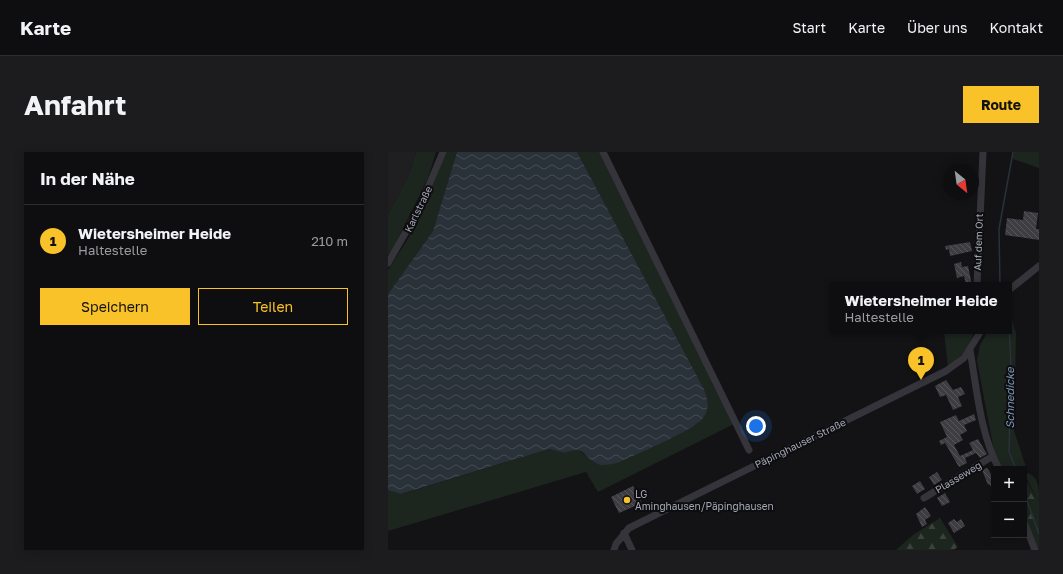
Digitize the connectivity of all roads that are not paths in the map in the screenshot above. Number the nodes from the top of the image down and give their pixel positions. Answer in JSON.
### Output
{"nodes":[{"id":1,"x":443,"y":152,"type":"edge"},
{"id":2,"x":602,"y":152,"type":"edge"},
{"id":3,"x":982,"y":152,"type":"edge"},
{"id":4,"x":388,"y":263,"type":"edge"},
{"id":5,"x":1039,"y":266,"type":"edge"},
{"id":6,"x":977,"y":282,"type":"edge"},
{"id":7,"x":1012,"y":288,"type":"edge"},
{"id":8,"x":977,"y":335,"type":"edge"},
{"id":9,"x":970,"y":350,"type":"junction"},
{"id":10,"x":749,"y":450,"type":"dead end"},
{"id":11,"x":992,"y":456,"type":"junction"},
{"id":12,"x":997,"y":466,"type":"edge"},
{"id":13,"x":924,"y":498,"type":"dead end"},
{"id":14,"x":1027,"y":530,"type":"edge"},
{"id":15,"x":624,"y":533,"type":"junction"},
{"id":16,"x":614,"y":550,"type":"edge"},
{"id":17,"x":632,"y":550,"type":"edge"},
{"id":18,"x":1035,"y":550,"type":"edge"}],
"edges":[{"from":1,"to":4,"type":"street","name":"Karlstraße"},
{"from":2,"to":10,"type":"street"},
{"from":3,"to":6,"type":"street","name":"Auf dem Ort"},
{"from":5,"to":7,"type":"street"},
{"from":8,"to":9,"type":"street","name":"Päpinghauser Straße"},
{"from":9,"to":11,"type":"street"},
{"from":9,"to":15,"type":"street","name":"Päpinghauser Straße"},
{"from":11,"to":12,"type":"street"},
{"from":11,"to":13,"type":"street","name":"Plasseweg"},
{"from":14,"to":18,"type":"street"},
{"from":15,"to":16,"type":"street","name":"Päpinghauser Straße"},
{"from":15,"to":17,"type":"street"}]}
